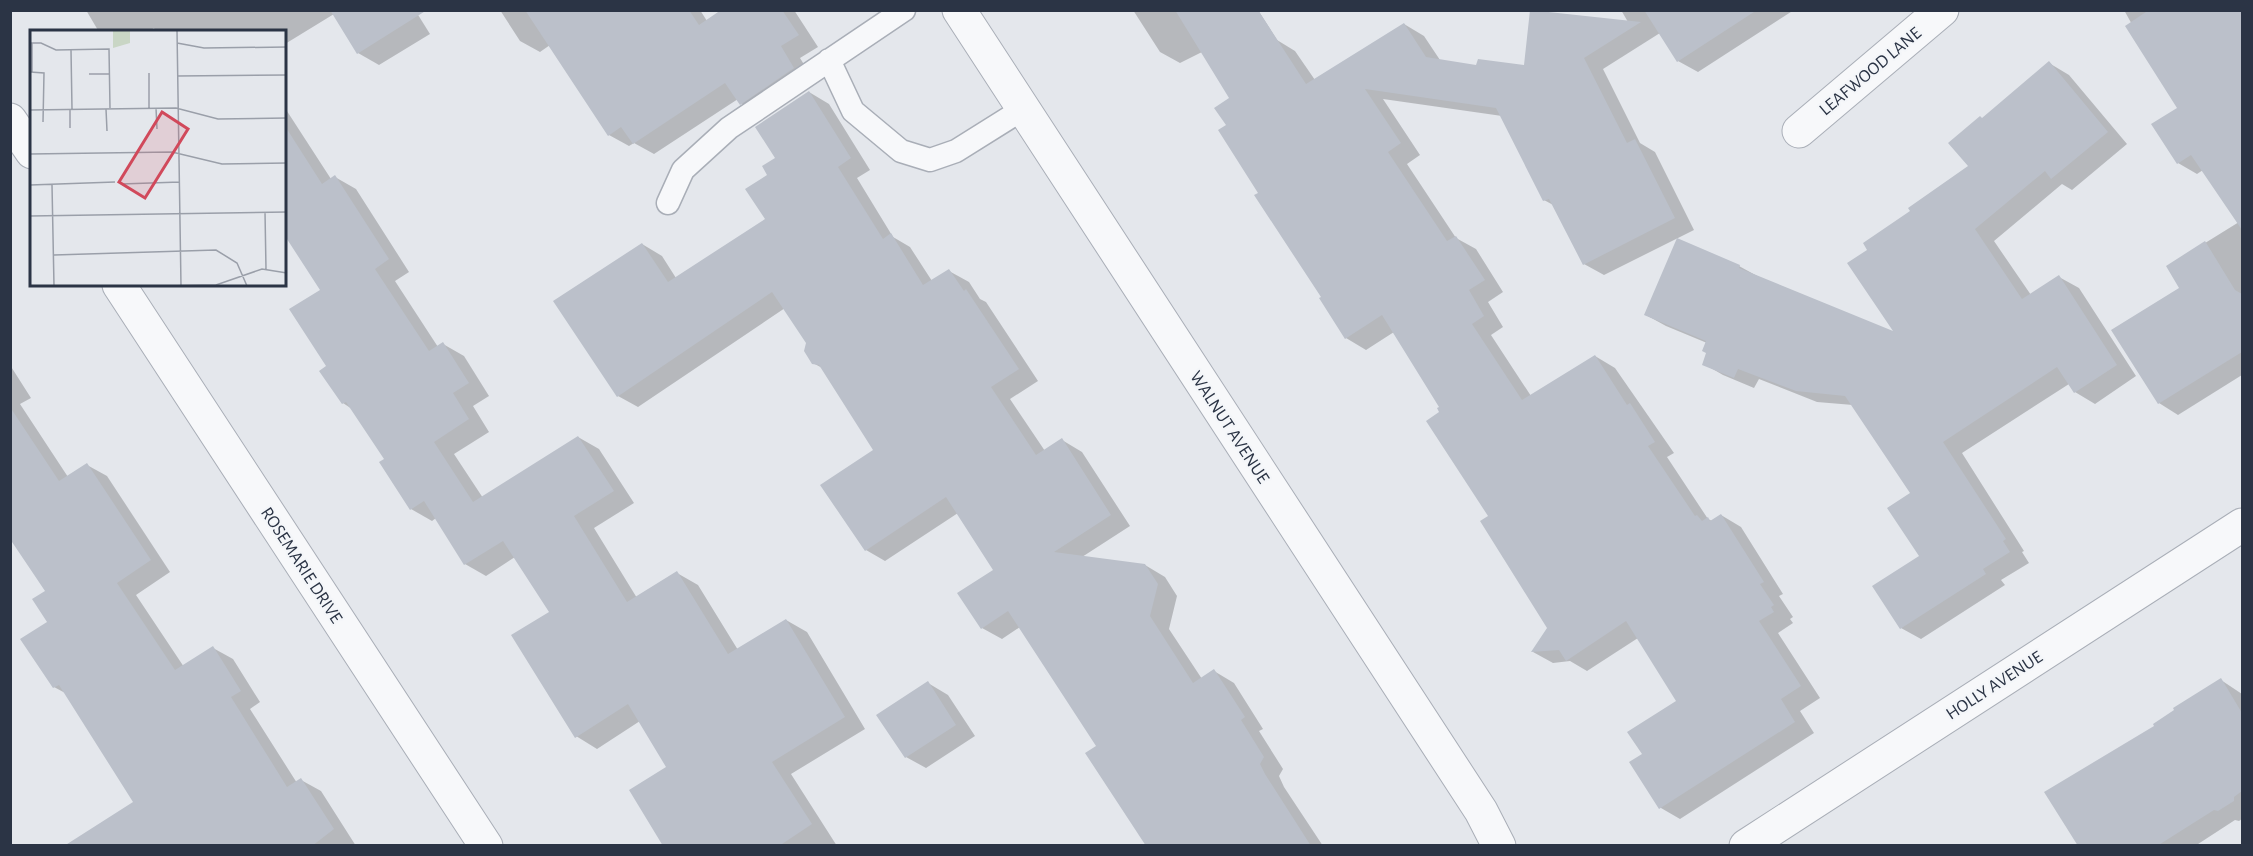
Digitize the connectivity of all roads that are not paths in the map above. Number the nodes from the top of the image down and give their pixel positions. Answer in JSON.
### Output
{"nodes":[{"id":1,"x":904,"y":10,"type":"edge"},
{"id":2,"x":959,"y":10,"type":"edge"},
{"id":3,"x":1942,"y":10,"type":"edge"},
{"id":4,"x":829,"y":60,"type":"junction"},
{"id":5,"x":1023,"y":109,"type":"junction"},
{"id":6,"x":10,"y":120,"type":"edge"},
{"id":7,"x":1799,"y":131,"type":"dead end"},
{"id":8,"x":30,"y":149,"type":"edge"},
{"id":9,"x":668,"y":203,"type":"dead end"},
{"id":10,"x":120,"y":286,"type":"edge"},
{"id":11,"x":2242,"y":525,"type":"edge"},
{"id":12,"x":486,"y":846,"type":"edge"},
{"id":13,"x":1499,"y":846,"type":"edge"},
{"id":14,"x":1746,"y":846,"type":"edge"}],
"edges":[{"from":1,"to":4,"type":"lane"},
{"from":2,"to":5,"type":"street","name":"WALNUT AVENUE"},
{"from":3,"to":7,"type":"street","name":"LEAFWOOD LANE"},
{"from":4,"to":5,"type":"lane"},
{"from":4,"to":9,"type":"lane"},
{"from":5,"to":13,"type":"street","name":"WALNUT AVENUE"},
{"from":6,"to":8,"type":"street"},
{"from":10,"to":12,"type":"street","name":"ROSEMARIE DRIVE"},
{"from":11,"to":14,"type":"street","name":"HOLLY AVENUE"}]}
